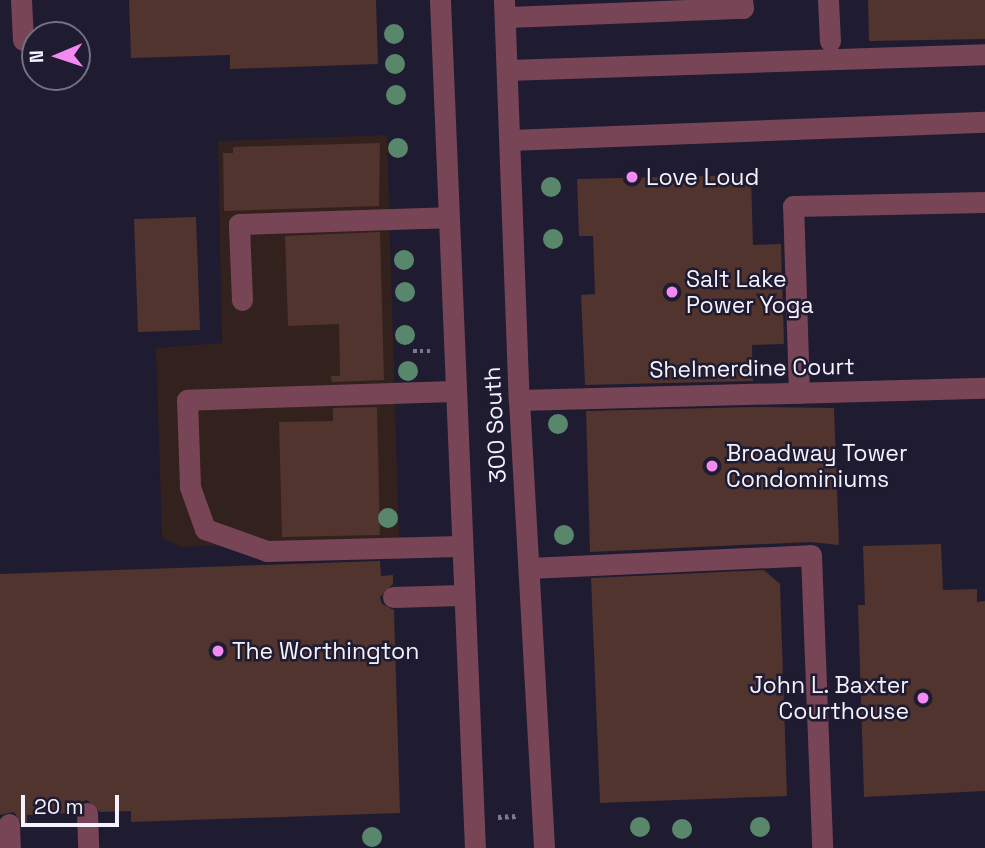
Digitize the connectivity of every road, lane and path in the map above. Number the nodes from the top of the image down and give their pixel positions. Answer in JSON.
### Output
{"nodes":[{"id":1,"x":21,"y":0,"type":"edge"},
{"id":2,"x":440,"y":0,"type":"edge"},
{"id":3,"x":742,"y":0,"type":"edge"},
{"id":4,"x":828,"y":0,"type":"edge"},
{"id":5,"x":572,"y":7,"type":"edge"},
{"id":6,"x":505,"y":8,"type":"edge"},
{"id":7,"x":22,"y":21,"type":"edge"},
{"id":8,"x":830,"y":41,"type":"dead end"},
{"id":9,"x":985,"y":54,"type":"edge"},
{"id":10,"x":507,"y":70,"type":"junction"},
{"id":11,"x":985,"y":122,"type":"edge"},
{"id":12,"x":510,"y":141,"type":"junction"},
{"id":13,"x":985,"y":202,"type":"edge"},
{"id":14,"x":446,"y":217,"type":"junction"},
{"id":15,"x":242,"y":300,"type":"dead end"},
{"id":16,"x":985,"y":388,"type":"edge"},
{"id":17,"x":453,"y":391,"type":"junction"},
{"id":18,"x":799,"y":393,"type":"junction"},
{"id":19,"x":519,"y":400,"type":"junction"},
{"id":20,"x":459,"y":546,"type":"junction"},
{"id":21,"x":529,"y":568,"type":"junction"},
{"id":22,"x":462,"y":596,"type":"junction"},
{"id":23,"x":394,"y":597,"type":"dead end"},
{"id":24,"x":87,"y":813,"type":"dead end"},
{"id":25,"x":522,"y":816,"type":"dead end"},
{"id":26,"x":495,"y":817,"type":"dead end"},
{"id":27,"x":9,"y":824,"type":"dead end"},
{"id":28,"x":10,"y":848,"type":"edge"},
{"id":29,"x":88,"y":848,"type":"edge"},
{"id":30,"x":475,"y":848,"type":"edge"},
{"id":31,"x":544,"y":848,"type":"edge"},
{"id":32,"x":822,"y":848,"type":"edge"}],
"edges":[{"from":1,"to":7,"type":"street"},
{"from":2,"to":14,"type":"street","name":"300 South"},
{"from":3,"to":5,"type":"street"},
{"from":4,"to":8,"type":"street"},
{"from":5,"to":6,"type":"street"},
{"from":6,"to":10,"type":"street","name":"300 South"},
{"from":9,"to":10,"type":"street"},
{"from":10,"to":12,"type":"street","name":"300 South"},
{"from":11,"to":12,"type":"street"},
{"from":12,"to":19,"type":"street","name":"300 South"},
{"from":13,"to":18,"type":"street"},
{"from":14,"to":15,"type":"street"},
{"from":14,"to":17,"type":"street","name":"300 South"},
{"from":16,"to":18,"type":"street","name":"Shelmerdine Court"},
{"from":17,"to":20,"type":"street","name":"300 South"},
{"from":17,"to":20,"type":"street"},
{"from":18,"to":19,"type":"street","name":"Shelmerdine Court"},
{"from":19,"to":21,"type":"street","name":"300 South"},
{"from":20,"to":22,"type":"street","name":"300 South"},
{"from":21,"to":31,"type":"street","name":"300 South"},
{"from":21,"to":32,"type":"street"},
{"from":22,"to":23,"type":"street"},
{"from":22,"to":30,"type":"street","name":"300 South"},
{"from":24,"to":29,"type":"street"},
{"from":25,"to":26,"type":"path"},
{"from":27,"to":28,"type":"street"}]}
